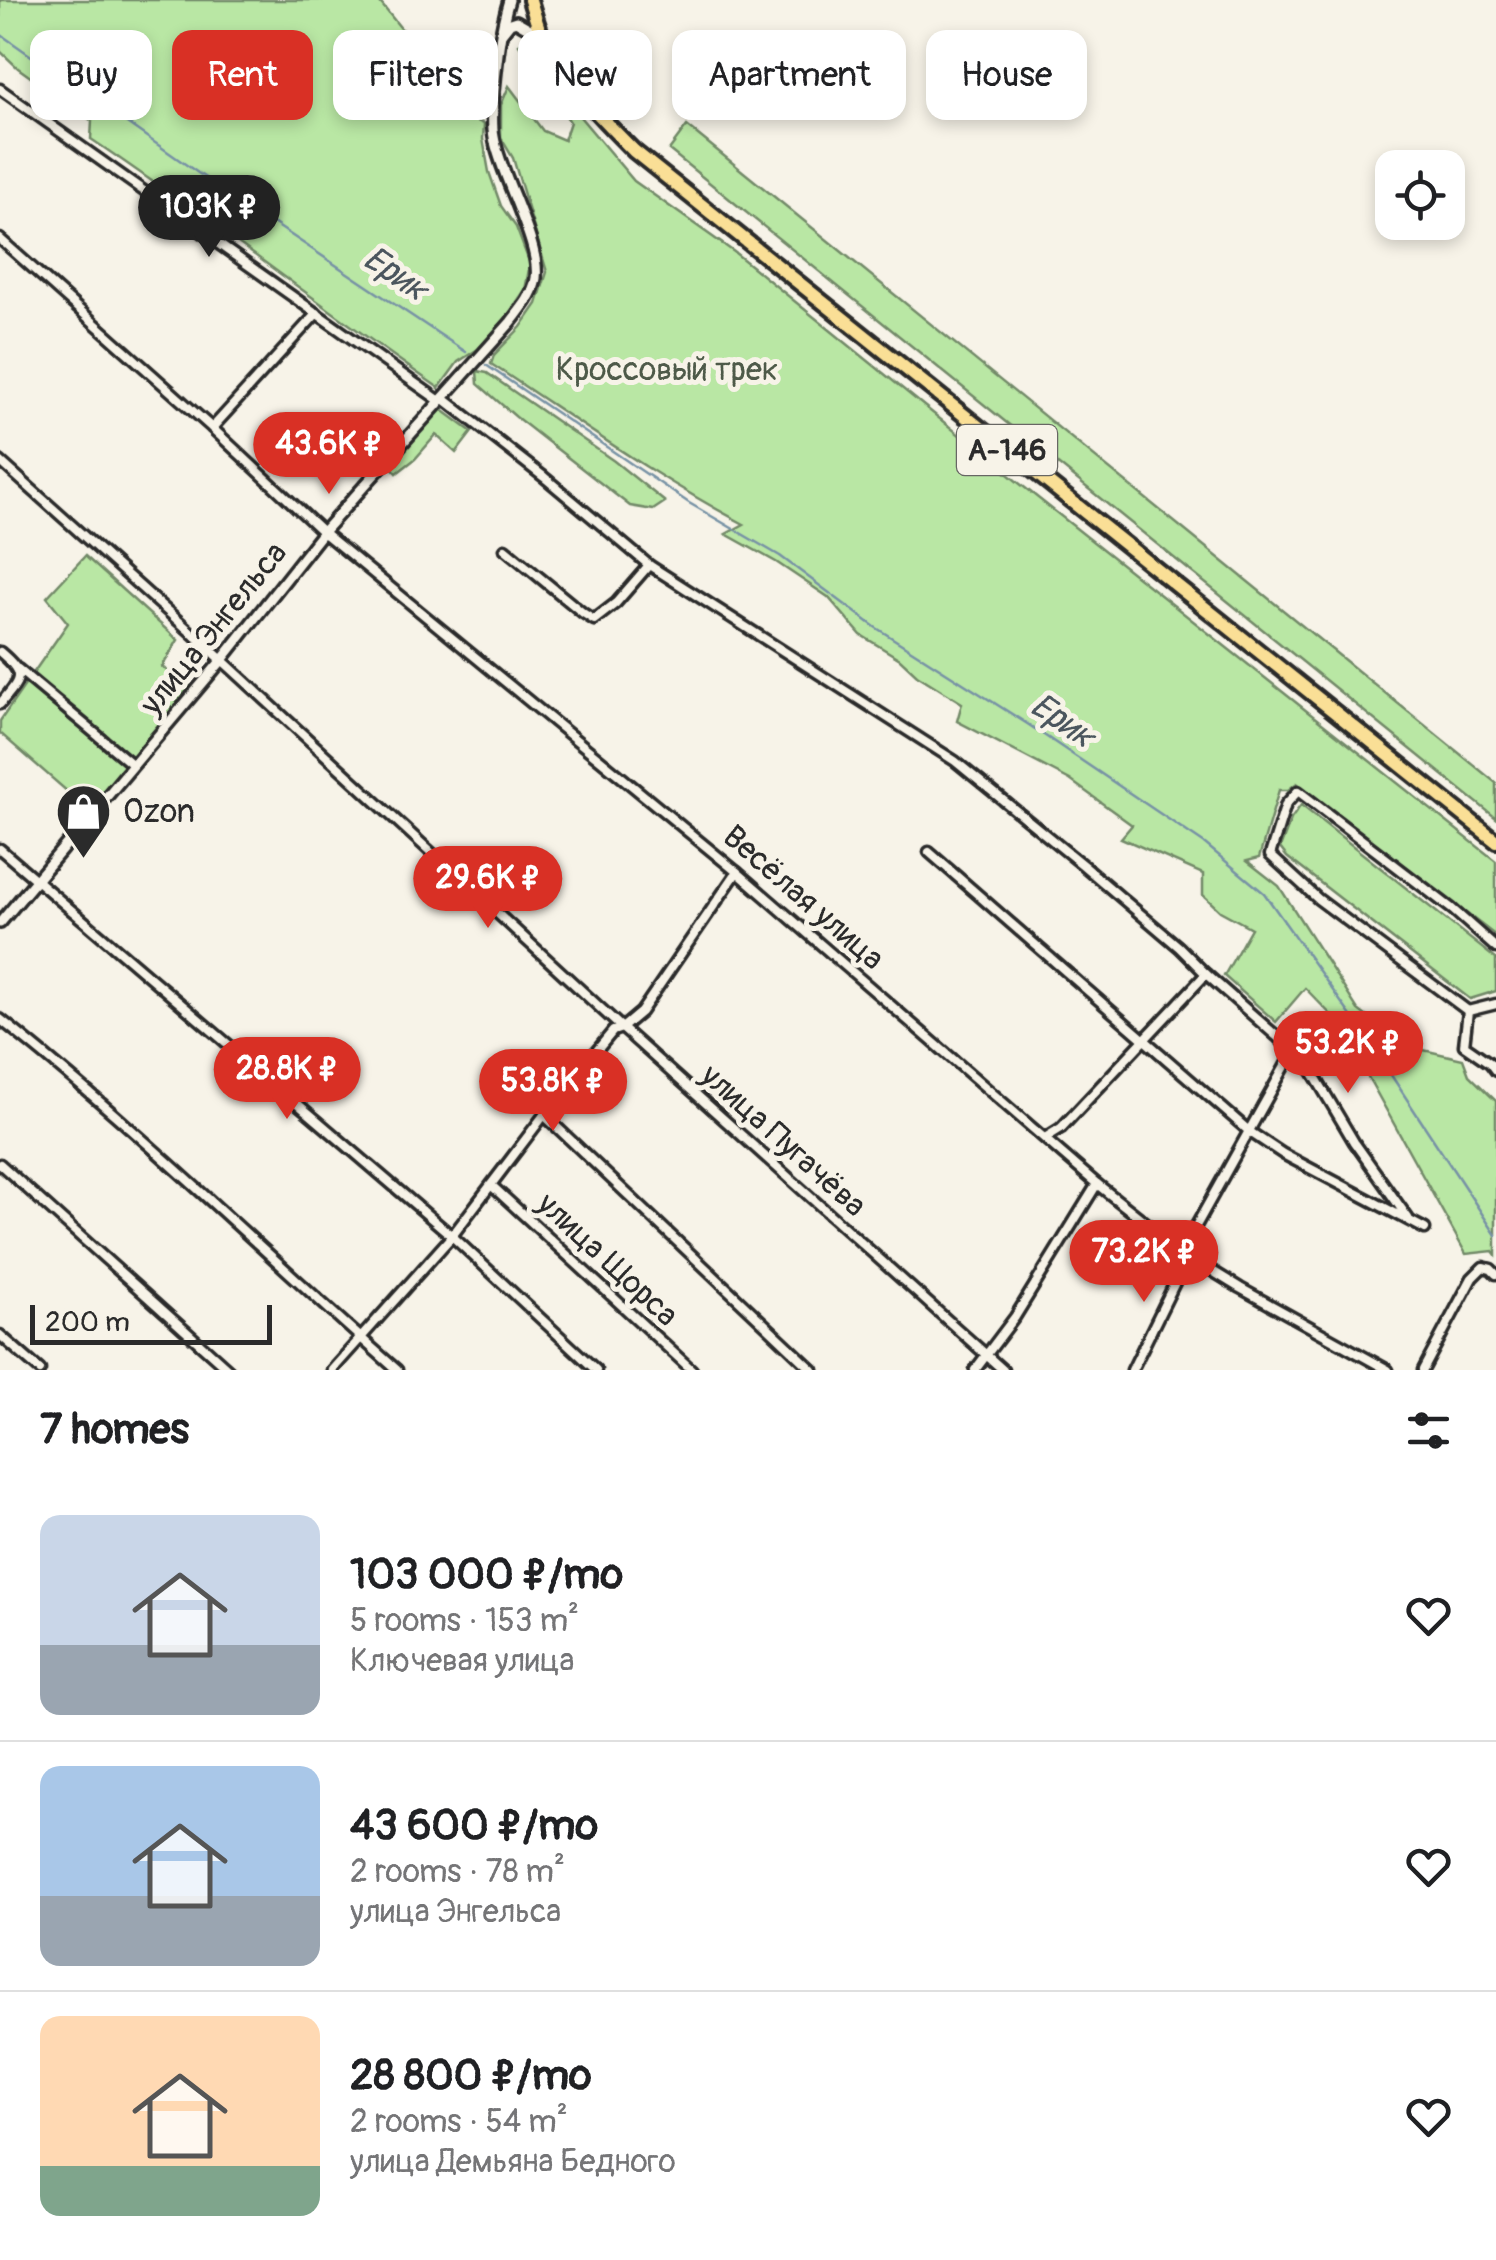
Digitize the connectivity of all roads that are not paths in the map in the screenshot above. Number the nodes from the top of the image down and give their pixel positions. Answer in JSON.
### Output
{"nodes":[{"id":1,"x":509,"y":0,"type":"edge"},
{"id":2,"x":530,"y":0,"type":"edge"},
{"id":3,"x":532,"y":30,"type":"edge"},
{"id":4,"x":540,"y":30,"type":"edge"},
{"id":5,"x":498,"y":40,"type":"joint"},
{"id":6,"x":0,"y":89,"type":"edge"},
{"id":7,"x":492,"y":120,"type":"edge"},
{"id":8,"x":603,"y":120,"type":"edge"},
{"id":9,"x":0,"y":239,"type":"edge"},
{"id":10,"x":316,"y":312,"type":"junction"},
{"id":11,"x":441,"y":400,"type":"junction"},
{"id":12,"x":212,"y":428,"type":"junction"},
{"id":13,"x":0,"y":462,"type":"edge"},
{"id":14,"x":324,"y":532,"type":"junction"},
{"id":15,"x":505,"y":549,"type":"dead end"},
{"id":16,"x":649,"y":566,"type":"junction"},
{"id":17,"x":0,"y":652,"type":"edge"},
{"id":18,"x":222,"y":660,"type":"junction"},
{"id":19,"x":18,"y":668,"type":"junction"},
{"id":20,"x":0,"y":704,"type":"edge"},
{"id":21,"x":132,"y":766,"type":"junction"},
{"id":22,"x":1496,"y":841,"type":"edge"},
{"id":23,"x":0,"y":849,"type":"edge"},
{"id":24,"x":929,"y":852,"type":"dead end"},
{"id":25,"x":737,"y":872,"type":"junction"},
{"id":26,"x":36,"y":879,"type":"junction"},
{"id":27,"x":0,"y":922,"type":"edge"},
{"id":28,"x":1496,"y":948,"type":"edge"},
{"id":29,"x":1206,"y":974,"type":"junction"},
{"id":30,"x":1496,"y":1004,"type":"edge"},
{"id":31,"x":1468,"y":1011,"type":"junction"},
{"id":32,"x":0,"y":1019,"type":"edge"},
{"id":33,"x":622,"y":1028,"type":"junction"},
{"id":34,"x":1144,"y":1038,"type":"junction"},
{"id":35,"x":1293,"y":1052,"type":"junction"},
{"id":36,"x":1496,"y":1071,"type":"edge"},
{"id":37,"x":544,"y":1115,"type":"junction"},
{"id":38,"x":1250,"y":1132,"type":"junction"},
{"id":39,"x":1045,"y":1138,"type":"junction"},
{"id":40,"x":0,"y":1164,"type":"edge"},
{"id":41,"x":1098,"y":1184,"type":"junction"},
{"id":42,"x":491,"y":1185,"type":"junction"},
{"id":43,"x":1409,"y":1221,"type":"junction"},
{"id":44,"x":1425,"y":1229,"type":"dead end"},
{"id":45,"x":452,"y":1236,"type":"junction"},
{"id":46,"x":1185,"y":1254,"type":"junction"},
{"id":47,"x":1496,"y":1274,"type":"edge"},
{"id":48,"x":0,"y":1335,"type":"edge"},
{"id":49,"x":360,"y":1337,"type":"junction"},
{"id":50,"x":987,"y":1356,"type":"junction"},
{"id":51,"x":40,"y":1370,"type":"edge"},
{"id":52,"x":229,"y":1370,"type":"edge"},
{"id":53,"x":332,"y":1370,"type":"edge"},
{"id":54,"x":397,"y":1370,"type":"edge"},
{"id":55,"x":596,"y":1370,"type":"edge"},
{"id":56,"x":692,"y":1370,"type":"edge"},
{"id":57,"x":813,"y":1370,"type":"edge"},
{"id":58,"x":975,"y":1370,"type":"edge"},
{"id":59,"x":1003,"y":1370,"type":"edge"},
{"id":60,"x":1132,"y":1370,"type":"edge"},
{"id":61,"x":1388,"y":1370,"type":"edge"},
{"id":62,"x":1423,"y":1370,"type":"edge"}],
"edges":[{"from":1,"to":5,"type":"street","name":"улица Энгельса"},
{"from":2,"to":4,"type":"highway","number":"А-146"},
{"from":3,"to":5,"type":"street"},
{"from":6,"to":10,"type":"street"},
{"from":7,"to":11,"type":"street","name":"улица Энгельса"},
{"from":8,"to":22,"type":"highway","number":"А-146"},
{"from":9,"to":12,"type":"street","name":"Весёлая улица"},
{"from":10,"to":11,"type":"street"},
{"from":10,"to":12,"type":"street"},
{"from":11,"to":14,"type":"street","name":"улица Энгельса"},
{"from":11,"to":16,"type":"street"},
{"from":12,"to":14,"type":"street","name":"Весёлая улица"},
{"from":13,"to":18,"type":"street","name":"улица Пугачёва"},
{"from":14,"to":18,"type":"street","name":"улица Энгельса"},
{"from":14,"to":25,"type":"street","name":"Весёлая улица"},
{"from":15,"to":16,"type":"street"},
{"from":16,"to":29,"type":"street"},
{"from":17,"to":19,"type":"street"},
{"from":18,"to":21,"type":"street","name":"улица Энгельса"},
{"from":18,"to":33,"type":"street","name":"улица Пугачёва"},
{"from":19,"to":20,"type":"street"},
{"from":19,"to":21,"type":"street"},
{"from":21,"to":26,"type":"street","name":"улица Энгельса"},
{"from":23,"to":26,"type":"street"},
{"from":24,"to":34,"type":"street"},
{"from":25,"to":33,"type":"street"},
{"from":25,"to":39,"type":"street","name":"Весёлая улица"},
{"from":26,"to":27,"type":"street","name":"улица Энгельса"},
{"from":26,"to":45,"type":"street"},
{"from":28,"to":31,"type":"street"},
{"from":29,"to":34,"type":"street"},
{"from":29,"to":35,"type":"street"},
{"from":30,"to":31,"type":"street"},
{"from":31,"to":36,"type":"street"},
{"from":32,"to":49,"type":"street"},
{"from":33,"to":37,"type":"street"},
{"from":33,"to":50,"type":"street","name":"улица Пугачёва"},
{"from":34,"to":38,"type":"street"},
{"from":34,"to":39,"type":"street"},
{"from":35,"to":38,"type":"street"},
{"from":35,"to":43,"type":"street"},
{"from":37,"to":42,"type":"street"},
{"from":37,"to":57,"type":"street"},
{"from":38,"to":43,"type":"street"},
{"from":38,"to":46,"type":"street"},
{"from":39,"to":41,"type":"street","name":"Весёлая улица"},
{"from":40,"to":52,"type":"street"},
{"from":41,"to":46,"type":"street","name":"Весёлая улица"},
{"from":41,"to":50,"type":"street"},
{"from":42,"to":45,"type":"street"},
{"from":42,"to":56,"type":"street","name":"улица Щорса"},
{"from":43,"to":44,"type":"street"},
{"from":45,"to":49,"type":"street"},
{"from":45,"to":55,"type":"street"},
{"from":46,"to":60,"type":"street"},
{"from":46,"to":61,"type":"street","name":"Весёлая улица"},
{"from":47,"to":62,"type":"street"},
{"from":48,"to":51,"type":"street"},
{"from":49,"to":53,"type":"street"},
{"from":49,"to":54,"type":"street"},
{"from":50,"to":58,"type":"street"},
{"from":50,"to":59,"type":"street","name":"улица Пугачёва"}]}
